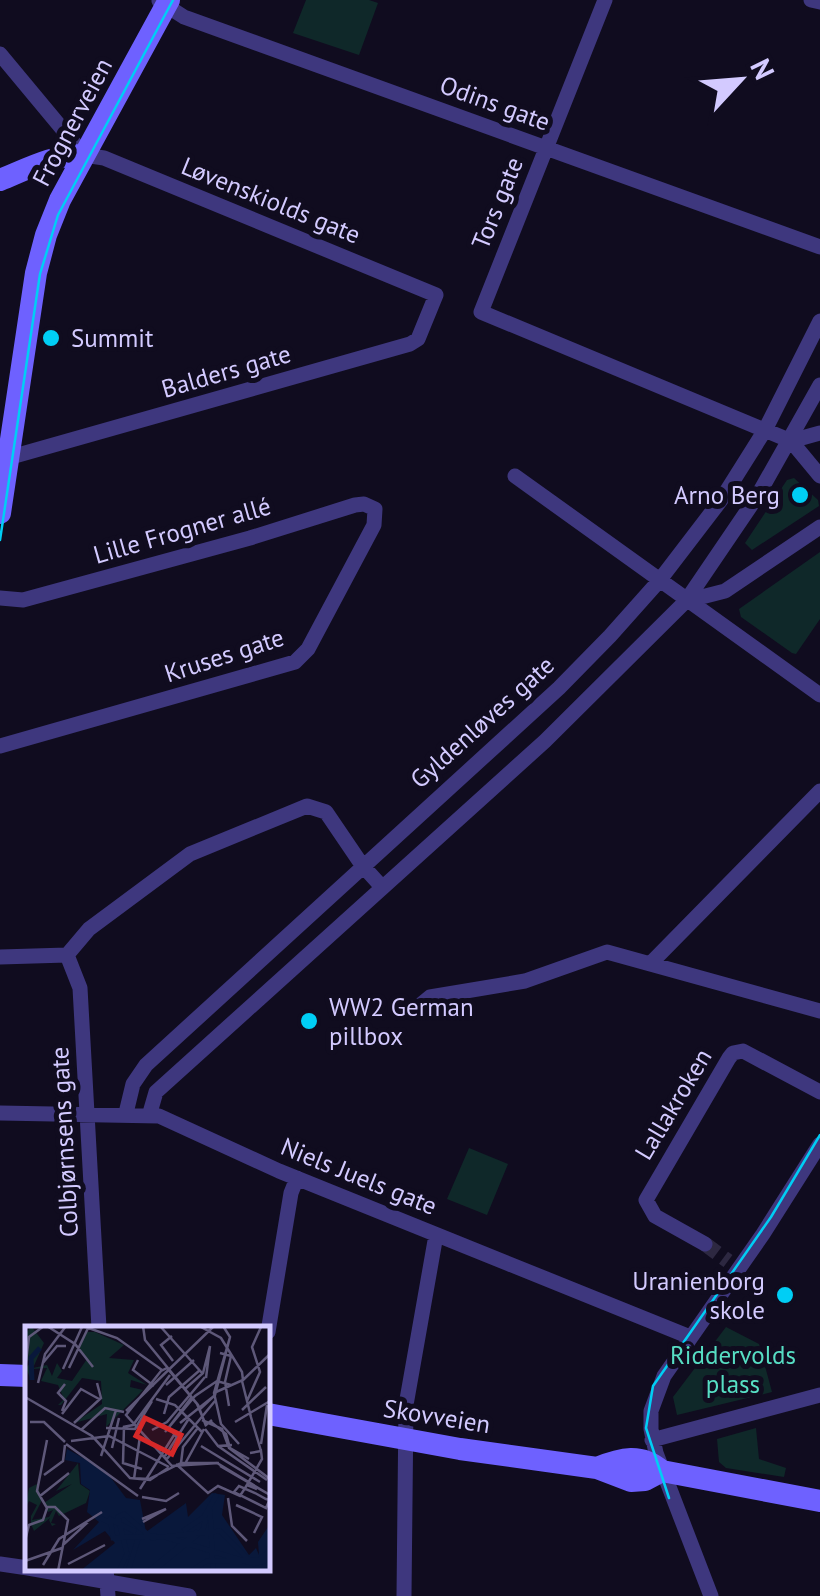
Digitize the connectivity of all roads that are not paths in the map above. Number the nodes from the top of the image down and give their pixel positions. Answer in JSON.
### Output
{"nodes":[{"id":1,"x":605,"y":0,"type":"edge"},
{"id":2,"x":812,"y":0,"type":"edge"},
{"id":3,"x":163,"y":2,"type":"edge"},
{"id":4,"x":820,"y":2,"type":"edge"},
{"id":5,"x":0,"y":54,"type":"edge"},
{"id":6,"x":546,"y":148,"type":"junction"},
{"id":7,"x":84,"y":154,"type":"junction"},
{"id":8,"x":0,"y":180,"type":"edge"},
{"id":9,"x":820,"y":246,"type":"edge"},
{"id":10,"x":436,"y":296,"type":"joint"},
{"id":11,"x":820,"y":321,"type":"edge"},
{"id":12,"x":820,"y":385,"type":"edge"},
{"id":13,"x":765,"y":430,"type":"junction"},
{"id":14,"x":820,"y":433,"type":"edge"},
{"id":15,"x":791,"y":440,"type":"junction"},
{"id":16,"x":4,"y":459,"type":"edge"},
{"id":17,"x":515,"y":476,"type":"dead end"},
{"id":18,"x":820,"y":476,"type":"edge"},
{"id":19,"x":375,"y":509,"type":"joint"},
{"id":20,"x":0,"y":513,"type":"edge"},
{"id":21,"x":820,"y":527,"type":"edge"},
{"id":22,"x":658,"y":582,"type":"junction"},
{"id":23,"x":0,"y":598,"type":"edge"},
{"id":24,"x":686,"y":601,"type":"junction"},
{"id":25,"x":820,"y":695,"type":"edge"},
{"id":26,"x":0,"y":746,"type":"edge"},
{"id":27,"x":820,"y":791,"type":"edge"},
{"id":28,"x":362,"y":866,"type":"junction"},
{"id":29,"x":382,"y":887,"type":"junction"},
{"id":30,"x":67,"y":955,"type":"junction"},
{"id":31,"x":0,"y":957,"type":"edge"},
{"id":32,"x":650,"y":964,"type":"junction"},
{"id":33,"x":820,"y":1010,"type":"edge"},
{"id":34,"x":412,"y":1011,"type":"dead end"},
{"id":35,"x":820,"y":1092,"type":"edge"},
{"id":36,"x":0,"y":1113,"type":"edge"},
{"id":37,"x":88,"y":1113,"type":"junction"},
{"id":38,"x":126,"y":1113,"type":"junction"},
{"id":39,"x":149,"y":1116,"type":"junction"},
{"id":40,"x":820,"y":1144,"type":"edge"},
{"id":41,"x":297,"y":1178,"type":"junction"},
{"id":42,"x":436,"y":1235,"type":"junction"},
{"id":43,"x":705,"y":1244,"type":"tunnel mouth"},
{"id":44,"x":98,"y":1326,"type":"edge"},
{"id":45,"x":269,"y":1326,"type":"edge"},
{"id":46,"x":690,"y":1338,"type":"junction"},
{"id":47,"x":0,"y":1375,"type":"edge"},
{"id":48,"x":25,"y":1376,"type":"edge"},
{"id":49,"x":820,"y":1395,"type":"edge"},
{"id":50,"x":270,"y":1414,"type":"edge"},
{"id":51,"x":404,"y":1439,"type":"junction"},
{"id":52,"x":652,"y":1440,"type":"junction"},
{"id":53,"x":662,"y":1471,"type":"junction"},
{"id":54,"x":820,"y":1501,"type":"edge"},
{"id":55,"x":0,"y":1564,"type":"edge"},
{"id":56,"x":25,"y":1568,"type":"edge"},
{"id":57,"x":45,"y":1571,"type":"edge"},
{"id":58,"x":107,"y":1582,"type":"edge"},
{"id":59,"x":189,"y":1596,"type":"edge"},
{"id":60,"x":404,"y":1596,"type":"edge"},
{"id":61,"x":711,"y":1596,"type":"edge"}],
"edges":[{"from":1,"to":6,"type":"street","name":"Tors gate"},
{"from":2,"to":4,"type":"street"},
{"from":3,"to":6,"type":"street","name":"Odins gate"},
{"from":3,"to":7,"type":"street","name":"Frognerveien"},
{"from":5,"to":7,"type":"street"},
{"from":6,"to":9,"type":"street","name":"Odins gate"},
{"from":6,"to":13,"type":"street","name":"Tors gate"},
{"from":7,"to":8,"type":"street"},
{"from":7,"to":10,"type":"street","name":"Løvenskiolds gate"},
{"from":7,"to":16,"type":"street","name":"Frognerveien"},
{"from":10,"to":16,"type":"street","name":"Balders gate"},
{"from":11,"to":13,"type":"street","name":"Gyldenløves gate"},
{"from":12,"to":15,"type":"street"},
{"from":13,"to":15,"type":"street"},
{"from":13,"to":22,"type":"street","name":"Gyldenløves gate"},
{"from":14,"to":15,"type":"street"},
{"from":15,"to":18,"type":"street"},
{"from":15,"to":24,"type":"street"},
{"from":16,"to":20,"type":"street","name":"Frognerveien"},
{"from":17,"to":22,"type":"street"},
{"from":19,"to":23,"type":"street","name":"Lille Frogner allé"},
{"from":19,"to":26,"type":"street","name":"Kruses gate"},
{"from":21,"to":24,"type":"street"},
{"from":22,"to":24,"type":"street"},
{"from":22,"to":28,"type":"street","name":"Gyldenløves gate"},
{"from":24,"to":25,"type":"street"},
{"from":24,"to":29,"type":"street"},
{"from":27,"to":32,"type":"street"},
{"from":28,"to":29,"type":"street"},
{"from":28,"to":30,"type":"street"},
{"from":28,"to":38,"type":"street","name":"Gyldenløves gate"},
{"from":29,"to":39,"type":"street"},
{"from":30,"to":31,"type":"street"},
{"from":30,"to":37,"type":"street","name":"Colbjørnsens gate"},
{"from":32,"to":33,"type":"street"},
{"from":32,"to":34,"type":"street"},
{"from":35,"to":43,"type":"street","name":"Lallakroken"},
{"from":36,"to":37,"type":"street","name":"Niels Juels gate"},
{"from":37,"to":38,"type":"street","name":"Niels Juels gate"},
{"from":37,"to":44,"type":"street","name":"Colbjørnsens gate"},
{"from":38,"to":39,"type":"street","name":"Niels Juels gate"},
{"from":39,"to":41,"type":"street","name":"Niels Juels gate"},
{"from":40,"to":46,"type":"street"},
{"from":41,"to":42,"type":"street","name":"Niels Juels gate"},
{"from":41,"to":45,"type":"street"},
{"from":42,"to":46,"type":"street","name":"Niels Juels gate"},
{"from":42,"to":51,"type":"street"},
{"from":46,"to":52,"type":"street"},
{"from":47,"to":48,"type":"street"},
{"from":49,"to":52,"type":"street"},
{"from":50,"to":51,"type":"street","name":"Skovveien"},
{"from":51,"to":53,"type":"street","name":"Skovveien"},
{"from":51,"to":60,"type":"street"},
{"from":52,"to":53,"type":"street"},
{"from":53,"to":54,"type":"street","name":"Skovveien"},
{"from":53,"to":61,"type":"street"},
{"from":55,"to":56,"type":"street"},
{"from":57,"to":58,"type":"street"},
{"from":58,"to":59,"type":"street"}]}
